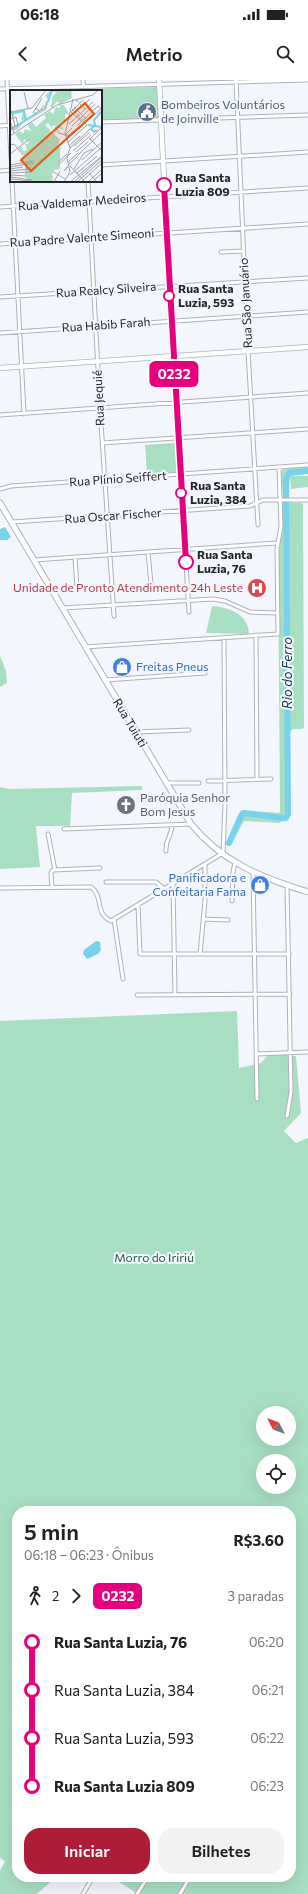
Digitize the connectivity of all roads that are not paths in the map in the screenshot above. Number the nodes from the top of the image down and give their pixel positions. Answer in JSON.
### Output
{"nodes":[{"id":1,"x":8,"y":80,"type":"edge"},
{"id":2,"x":83,"y":80,"type":"edge"},
{"id":3,"x":306,"y":80,"type":"edge"},
{"id":4,"x":236,"y":81,"type":"edge"},
{"id":5,"x":159,"y":82,"type":"edge"},
{"id":6,"x":84,"y":87,"type":"junction"},
{"id":7,"x":0,"y":89,"type":"edge"},
{"id":8,"x":8,"y":89,"type":"junction"},
{"id":9,"x":308,"y":115,"type":"edge"},
{"id":10,"x":237,"y":118,"type":"junction"},
{"id":11,"x":161,"y":120,"type":"junction"},
{"id":12,"x":102,"y":122,"type":"edge"},
{"id":13,"x":10,"y":125,"type":"edge"},
{"id":14,"x":0,"y":126,"type":"edge"},
{"id":15,"x":308,"y":152,"type":"edge"},
{"id":16,"x":239,"y":156,"type":"junction"},
{"id":17,"x":163,"y":161,"type":"junction"},
{"id":18,"x":102,"y":164,"type":"edge"},
{"id":19,"x":10,"y":170,"type":"edge"},
{"id":20,"x":0,"y":171,"type":"edge"},
{"id":21,"x":12,"y":182,"type":"edge"},
{"id":22,"x":88,"y":182,"type":"edge"},
{"id":23,"x":308,"y":188,"type":"edge"},
{"id":24,"x":241,"y":193,"type":"junction"},
{"id":25,"x":165,"y":197,"type":"junction"},
{"id":26,"x":89,"y":202,"type":"junction"},
{"id":27,"x":0,"y":207,"type":"edge"},
{"id":28,"x":14,"y":207,"type":"junction"},
{"id":29,"x":308,"y":224,"type":"edge"},
{"id":30,"x":242,"y":228,"type":"junction"},
{"id":31,"x":166,"y":233,"type":"junction"},
{"id":32,"x":91,"y":238,"type":"junction"},
{"id":33,"x":15,"y":243,"type":"junction"},
{"id":34,"x":0,"y":244,"type":"edge"},
{"id":35,"x":243,"y":251,"type":"junction"},
{"id":36,"x":221,"y":252,"type":"dead end"},
{"id":37,"x":308,"y":278,"type":"edge"},
{"id":38,"x":245,"y":282,"type":"junction"},
{"id":39,"x":169,"y":287,"type":"junction"},
{"id":40,"x":94,"y":291,"type":"junction"},
{"id":41,"x":18,"y":296,"type":"junction"},
{"id":42,"x":0,"y":297,"type":"edge"},
{"id":43,"x":308,"y":312,"type":"edge"},
{"id":44,"x":246,"y":316,"type":"junction"},
{"id":45,"x":171,"y":321,"type":"junction"},
{"id":46,"x":96,"y":326,"type":"junction"},
{"id":47,"x":20,"y":332,"type":"junction"},
{"id":48,"x":0,"y":333,"type":"edge"},
{"id":49,"x":308,"y":347,"type":"edge"},
{"id":50,"x":248,"y":351,"type":"junction"},
{"id":51,"x":173,"y":356,"type":"junction"},
{"id":52,"x":97,"y":362,"type":"junction"},
{"id":53,"x":21,"y":367,"type":"junction"},
{"id":54,"x":0,"y":368,"type":"edge"},
{"id":55,"x":308,"y":393,"type":"edge"},
{"id":56,"x":251,"y":397,"type":"junction"},
{"id":57,"x":175,"y":402,"type":"junction"},
{"id":58,"x":100,"y":408,"type":"junction"},
{"id":59,"x":24,"y":414,"type":"junction"},
{"id":60,"x":0,"y":415,"type":"edge"},
{"id":61,"x":308,"y":429,"type":"edge"},
{"id":62,"x":253,"y":432,"type":"junction"},
{"id":63,"x":178,"y":438,"type":"junction"},
{"id":64,"x":102,"y":443,"type":"junction"},
{"id":65,"x":308,"y":465,"type":"edge"},
{"id":66,"x":279,"y":467,"type":"junction"},
{"id":67,"x":255,"y":469,"type":"junction"},
{"id":68,"x":180,"y":474,"type":"junction"},
{"id":69,"x":105,"y":479,"type":"junction"},
{"id":70,"x":0,"y":489,"type":"edge"},
{"id":71,"x":284,"y":500,"type":"junction"},
{"id":72,"x":308,"y":500,"type":"edge"},
{"id":73,"x":257,"y":502,"type":"junction"},
{"id":74,"x":0,"y":503,"type":"edge"},
{"id":75,"x":183,"y":511,"type":"junction"},
{"id":76,"x":107,"y":516,"type":"junction"},
{"id":77,"x":12,"y":522,"type":"junction"},
{"id":78,"x":258,"y":525,"type":"dead end"},
{"id":79,"x":278,"y":543,"type":"junction"},
{"id":80,"x":185,"y":550,"type":"junction"},
{"id":81,"x":148,"y":552,"type":"junction"},
{"id":82,"x":110,"y":555,"type":"junction"},
{"id":83,"x":76,"y":558,"type":"junction"},
{"id":84,"x":34,"y":560,"type":"junction"},
{"id":85,"x":151,"y":584,"type":"dead end"},
{"id":86,"x":78,"y":588,"type":"dead end"},
{"id":87,"x":188,"y":600,"type":"junction"},
{"id":88,"x":113,"y":604,"type":"junction"},
{"id":89,"x":62,"y":608,"type":"junction"},
{"id":90,"x":189,"y":612,"type":"dead end"},
{"id":91,"x":278,"y":613,"type":"junction"},
{"id":92,"x":114,"y":616,"type":"dead end"},
{"id":93,"x":256,"y":635,"type":"junction"},
{"id":94,"x":224,"y":637,"type":"junction"},
{"id":95,"x":85,"y":647,"type":"junction"},
{"id":96,"x":205,"y":673,"type":"dead end"},
{"id":97,"x":104,"y":680,"type":"junction"},
{"id":98,"x":189,"y":730,"type":"dead end"},
{"id":99,"x":136,"y":732,"type":"junction"},
{"id":100,"x":272,"y":779,"type":"dead end"},
{"id":101,"x":257,"y":780,"type":"junction"},
{"id":102,"x":208,"y":781,"type":"dead end"},
{"id":103,"x":225,"y":781,"type":"junction"},
{"id":104,"x":166,"y":783,"type":"junction"},
{"id":105,"x":198,"y":783,"type":"dead end"},
{"id":106,"x":191,"y":824,"type":"junction"},
{"id":107,"x":172,"y":825,"type":"junction"},
{"id":108,"x":64,"y":829,"type":"dead end"},
{"id":109,"x":48,"y":834,"type":"dead end"},
{"id":110,"x":166,"y":851,"type":"dead end"},
{"id":111,"x":223,"y":853,"type":"junction"},
{"id":112,"x":235,"y":863,"type":"junction"},
{"id":113,"x":205,"y":864,"type":"junction"},
{"id":114,"x":100,"y":868,"type":"dead end"},
{"id":115,"x":55,"y":870,"type":"junction"},
{"id":116,"x":253,"y":873,"type":"junction"},
{"id":117,"x":106,"y":882,"type":"dead end"},
{"id":118,"x":173,"y":884,"type":"junction"},
{"id":119,"x":287,"y":886,"type":"junction"},
{"id":120,"x":52,"y":887,"type":"junction"},
{"id":121,"x":0,"y":888,"type":"edge"},
{"id":122,"x":164,"y":889,"type":"junction"},
{"id":123,"x":308,"y":892,"type":"edge"},
{"id":124,"x":232,"y":900,"type":"dead end"},
{"id":125,"x":138,"y":905,"type":"junction"},
{"id":126,"x":114,"y":919,"type":"junction"},
{"id":127,"x":204,"y":919,"type":"junction"},
{"id":128,"x":228,"y":920,"type":"dead end"},
{"id":129,"x":174,"y":954,"type":"junction"},
{"id":130,"x":200,"y":954,"type":"junction"},
{"id":131,"x":254,"y":954,"type":"junction"},
{"id":132,"x":289,"y":954,"type":"junction"},
{"id":133,"x":123,"y":979,"type":"dead end"},
{"id":134,"x":175,"y":994,"type":"junction"},
{"id":135,"x":255,"y":994,"type":"junction"},
{"id":136,"x":290,"y":994,"type":"junction"},
{"id":137,"x":137,"y":995,"type":"dead end"},
{"id":138,"x":308,"y":1052,"type":"edge"},
{"id":139,"x":290,"y":1053,"type":"junction"},
{"id":140,"x":257,"y":1054,"type":"junction"},
{"id":141,"x":258,"y":1099,"type":"dead end"},
{"id":142,"x":287,"y":1116,"type":"dead end"},
{"id":143,"x":90,"y":1882,"type":"edge"},
{"id":144,"x":145,"y":1882,"type":"edge"},
{"id":145,"x":187,"y":1882,"type":"edge"},
{"id":146,"x":83,"y":1894,"type":"edge"},
{"id":147,"x":137,"y":1894,"type":"edge"},
{"id":148,"x":180,"y":1894,"type":"edge"}],
"edges":[{"from":1,"to":8,"type":"street"},
{"from":2,"to":6,"type":"street"},
{"from":3,"to":4,"type":"street"},
{"from":4,"to":5,"type":"street"},
{"from":4,"to":10,"type":"street","name":"Rua São Januário"},
{"from":5,"to":6,"type":"street"},
{"from":5,"to":11,"type":"street"},
{"from":6,"to":8,"type":"street"},
{"from":7,"to":8,"type":"street"},
{"from":8,"to":13,"type":"street"},
{"from":9,"to":10,"type":"street"},
{"from":10,"to":11,"type":"street"},
{"from":10,"to":16,"type":"street","name":"Rua São Januário"},
{"from":11,"to":12,"type":"street"},
{"from":11,"to":17,"type":"street"},
{"from":13,"to":14,"type":"street"},
{"from":15,"to":16,"type":"street"},
{"from":16,"to":17,"type":"street"},
{"from":16,"to":24,"type":"street","name":"Rua São Januário"},
{"from":17,"to":18,"type":"street"},
{"from":17,"to":25,"type":"street"},
{"from":19,"to":20,"type":"street"},
{"from":21,"to":28,"type":"street"},
{"from":22,"to":26,"type":"street","name":"Rua Jequié"},
{"from":23,"to":24,"type":"street","name":"Rua Valdemar Medeiros"},
{"from":24,"to":25,"type":"street","name":"Rua Valdemar Medeiros"},
{"from":24,"to":30,"type":"street","name":"Rua São Januário"},
{"from":25,"to":26,"type":"street","name":"Rua Valdemar Medeiros"},
{"from":25,"to":31,"type":"street"},
{"from":26,"to":28,"type":"street","name":"Rua Valdemar Medeiros"},
{"from":26,"to":32,"type":"street","name":"Rua Jequié"},
{"from":27,"to":28,"type":"street","name":"Rua Valdemar Medeiros"},
{"from":28,"to":33,"type":"street"},
{"from":29,"to":30,"type":"street","name":"Rua Padre Valente Simeoni"},
{"from":30,"to":31,"type":"street","name":"Rua Padre Valente Simeoni"},
{"from":30,"to":35,"type":"street","name":"Rua São Januário"},
{"from":31,"to":32,"type":"street","name":"Rua Padre Valente Simeoni"},
{"from":31,"to":39,"type":"street"},
{"from":32,"to":33,"type":"street","name":"Rua Padre Valente Simeoni"},
{"from":32,"to":40,"type":"street","name":"Rua Jequié"},
{"from":33,"to":34,"type":"street","name":"Rua Padre Valente Simeoni"},
{"from":33,"to":41,"type":"street"},
{"from":35,"to":36,"type":"street"},
{"from":35,"to":38,"type":"street","name":"Rua São Januário"},
{"from":37,"to":38,"type":"street","name":"Rua Realcy Silveira"},
{"from":38,"to":39,"type":"street","name":"Rua Realcy Silveira"},
{"from":38,"to":44,"type":"street","name":"Rua São Januário"},
{"from":39,"to":40,"type":"street","name":"Rua Realcy Silveira"},
{"from":39,"to":45,"type":"street"},
{"from":40,"to":41,"type":"street","name":"Rua Realcy Silveira"},
{"from":40,"to":46,"type":"street","name":"Rua Jequié"},
{"from":41,"to":42,"type":"street","name":"Rua Realcy Silveira"},
{"from":41,"to":47,"type":"street"},
{"from":43,"to":44,"type":"street","name":"Rua Habib Farah"},
{"from":44,"to":45,"type":"street","name":"Rua Habib Farah"},
{"from":44,"to":50,"type":"street","name":"Rua São Januário"},
{"from":45,"to":46,"type":"street","name":"Rua Habib Farah"},
{"from":45,"to":51,"type":"street"},
{"from":46,"to":47,"type":"street","name":"Rua Habib Farah"},
{"from":46,"to":52,"type":"street","name":"Rua Jequié"},
{"from":47,"to":48,"type":"street","name":"Rua Habib Farah"},
{"from":47,"to":53,"type":"street"},
{"from":49,"to":50,"type":"street"},
{"from":50,"to":51,"type":"street"},
{"from":50,"to":56,"type":"street","name":"Rua São Januário"},
{"from":51,"to":52,"type":"street"},
{"from":51,"to":57,"type":"street"},
{"from":52,"to":53,"type":"street"},
{"from":52,"to":58,"type":"street","name":"Rua Jequié"},
{"from":53,"to":54,"type":"street"},
{"from":53,"to":59,"type":"street"},
{"from":55,"to":56,"type":"street"},
{"from":56,"to":57,"type":"street"},
{"from":56,"to":62,"type":"street","name":"Rua São Januário"},
{"from":57,"to":58,"type":"street"},
{"from":57,"to":63,"type":"street"},
{"from":58,"to":59,"type":"street"},
{"from":58,"to":64,"type":"street","name":"Rua Jequié"},
{"from":59,"to":60,"type":"street"},
{"from":61,"to":62,"type":"street"},
{"from":62,"to":63,"type":"street"},
{"from":62,"to":67,"type":"street","name":"Rua São Januário"},
{"from":63,"to":64,"type":"street"},
{"from":63,"to":68,"type":"street"},
{"from":64,"to":69,"type":"street","name":"Rua Jequié"},
{"from":65,"to":66,"type":"street","name":"Rua Plínio Seiffert"},
{"from":66,"to":67,"type":"street","name":"Rua Plínio Seiffert"},
{"from":66,"to":71,"type":"street"},
{"from":67,"to":68,"type":"street","name":"Rua Plínio Seiffert"},
{"from":67,"to":73,"type":"street","name":"Rua São Januário"},
{"from":68,"to":69,"type":"street","name":"Rua Plínio Seiffert"},
{"from":68,"to":75,"type":"street"},
{"from":69,"to":70,"type":"street","name":"Rua Plínio Seiffert"},
{"from":69,"to":76,"type":"street","name":"Rua Jequié"},
{"from":71,"to":72,"type":"street","name":"Rua Oscar Fischer"},
{"from":71,"to":73,"type":"street","name":"Rua Oscar Fischer"},
{"from":71,"to":79,"type":"street"},
{"from":73,"to":75,"type":"street","name":"Rua Oscar Fischer"},
{"from":73,"to":78,"type":"street","name":"Rua São Januário"},
{"from":74,"to":77,"type":"main road","name":"Rua Tuiuti"},
{"from":75,"to":76,"type":"street","name":"Rua Oscar Fischer"},
{"from":75,"to":80,"type":"street"},
{"from":76,"to":77,"type":"street","name":"Rua Oscar Fischer"},
{"from":76,"to":82,"type":"street","name":"Rua Jequié"},
{"from":77,"to":84,"type":"main road","name":"Rua Tuiuti"},
{"from":79,"to":80,"type":"street"},
{"from":79,"to":91,"type":"street"},
{"from":80,"to":81,"type":"street"},
{"from":80,"to":87,"type":"street"},
{"from":81,"to":82,"type":"street"},
{"from":81,"to":85,"type":"street"},
{"from":82,"to":83,"type":"street"},
{"from":82,"to":88,"type":"street","name":"Rua Jequié"},
{"from":83,"to":84,"type":"street"},
{"from":83,"to":86,"type":"street"},
{"from":84,"to":89,"type":"main road","name":"Rua Tuiuti"},
{"from":87,"to":88,"type":"street"},
{"from":87,"to":90,"type":"street"},
{"from":87,"to":91,"type":"street"},
{"from":88,"to":89,"type":"street"},
{"from":88,"to":92,"type":"street","name":"Rua Jequié"},
{"from":89,"to":95,"type":"main road","name":"Rua Tuiuti"},
{"from":91,"to":93,"type":"street"},
{"from":93,"to":94,"type":"street"},
{"from":93,"to":101,"type":"street"},
{"from":94,"to":95,"type":"street"},
{"from":94,"to":103,"type":"street"},
{"from":95,"to":97,"type":"main road","name":"Rua Tuiuti"},
{"from":96,"to":97,"type":"street"},
{"from":97,"to":99,"type":"main road","name":"Rua Tuiuti"},
{"from":98,"to":99,"type":"street"},
{"from":99,"to":104,"type":"main road","name":"Rua Tuiuti"},
{"from":100,"to":101,"type":"street"},
{"from":101,"to":103,"type":"street"},
{"from":102,"to":103,"type":"street"},
{"from":103,"to":111,"type":"street"},
{"from":104,"to":105,"type":"street"},
{"from":104,"to":106,"type":"main road","name":"Rua Tuiuti"},
{"from":106,"to":107,"type":"street"},
{"from":106,"to":111,"type":"main road","name":"Rua Tuiuti"},
{"from":107,"to":108,"type":"street"},
{"from":107,"to":110,"type":"street"},
{"from":109,"to":115,"type":"street"},
{"from":111,"to":112,"type":"main road","name":"Rua Tuiuti"},
{"from":111,"to":113,"type":"street"},
{"from":112,"to":116,"type":"main road","name":"Rua Tuiuti"},
{"from":112,"to":124,"type":"street"},
{"from":113,"to":118,"type":"street"},
{"from":113,"to":127,"type":"street"},
{"from":114,"to":115,"type":"street"},
{"from":115,"to":120,"type":"street"},
{"from":116,"to":119,"type":"main road","name":"Rua Tuiuti"},
{"from":116,"to":131,"type":"street"},
{"from":117,"to":122,"type":"street"},
{"from":118,"to":122,"type":"street"},
{"from":118,"to":129,"type":"street"},
{"from":119,"to":123,"type":"main road","name":"Rua Tuiuti"},
{"from":119,"to":132,"type":"street"},
{"from":120,"to":121,"type":"street"},
{"from":120,"to":126,"type":"street"},
{"from":122,"to":125,"type":"street"},
{"from":125,"to":126,"type":"street"},
{"from":125,"to":129,"type":"street"},
{"from":126,"to":133,"type":"street"},
{"from":127,"to":128,"type":"street"},
{"from":127,"to":130,"type":"street"},
{"from":129,"to":130,"type":"street"},
{"from":129,"to":134,"type":"street"},
{"from":130,"to":131,"type":"street"},
{"from":131,"to":132,"type":"street"},
{"from":131,"to":135,"type":"street"},
{"from":132,"to":136,"type":"street"},
{"from":134,"to":135,"type":"street"},
{"from":134,"to":137,"type":"street"},
{"from":135,"to":136,"type":"street"},
{"from":135,"to":140,"type":"street"},
{"from":136,"to":139,"type":"street"},
{"from":138,"to":139,"type":"street"},
{"from":139,"to":140,"type":"street"},
{"from":139,"to":142,"type":"street"},
{"from":140,"to":141,"type":"street"},
{"from":143,"to":146,"type":"street"},
{"from":144,"to":147,"type":"street"},
{"from":145,"to":148,"type":"street"}]}
